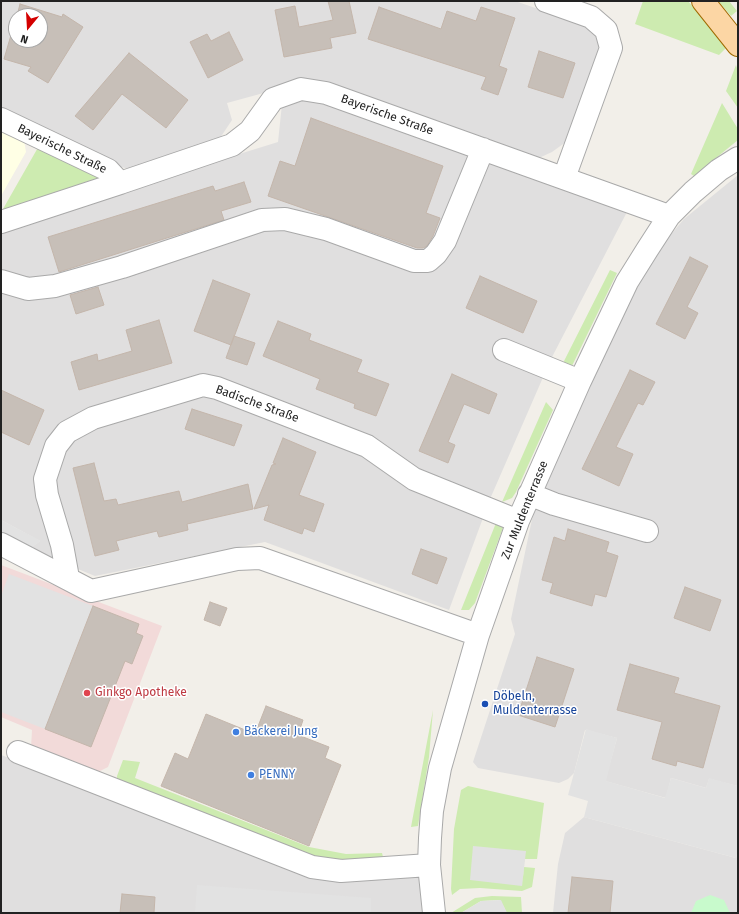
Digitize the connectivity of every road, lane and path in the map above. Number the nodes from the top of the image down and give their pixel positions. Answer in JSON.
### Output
{"nodes":[{"id":1,"x":546,"y":1,"type":"edge"},
{"id":2,"x":703,"y":1,"type":"edge"},
{"id":3,"x":736,"y":38,"type":"edge"},
{"id":4,"x":1,"y":119,"type":"edge"},
{"id":5,"x":483,"y":149,"type":"junction"},
{"id":6,"x":738,"y":158,"type":"edge"},
{"id":7,"x":564,"y":178,"type":"junction"},
{"id":8,"x":120,"y":183,"type":"junction"},
{"id":9,"x":669,"y":216,"type":"junction"},
{"id":10,"x":1,"y":222,"type":"edge"},
{"id":11,"x":1,"y":281,"type":"edge"},
{"id":12,"x":504,"y":350,"type":"dead end"},
{"id":13,"x":580,"y":381,"type":"junction"},
{"id":14,"x":529,"y":494,"type":"junction"},
{"id":15,"x":518,"y":521,"type":"junction"},
{"id":16,"x":647,"y":531,"type":"dead end"},
{"id":17,"x":1,"y":544,"type":"edge"},
{"id":18,"x":68,"y":578,"type":"junction"},
{"id":19,"x":478,"y":635,"type":"junction"},
{"id":20,"x":18,"y":752,"type":"dead end"},
{"id":21,"x":429,"y":865,"type":"junction"},
{"id":22,"x":434,"y":913,"type":"edge"}],
"edges":[{"from":1,"to":7,"type":"street"},
{"from":2,"to":3,"type":"main road"},
{"from":4,"to":8,"type":"street","name":"Bayerische Straße"},
{"from":5,"to":7,"type":"street","name":"Bayerische Straße"},
{"from":5,"to":8,"type":"street","name":"Bayerische Straße"},
{"from":5,"to":11,"type":"street"},
{"from":6,"to":9,"type":"street","name":"Zur Muldenterrasse"},
{"from":7,"to":9,"type":"street","name":"Bayerische Straße"},
{"from":8,"to":10,"type":"street","name":"Bayerische Straße"},
{"from":9,"to":13,"type":"street","name":"Zur Muldenterrasse"},
{"from":12,"to":13,"type":"street"},
{"from":13,"to":14,"type":"street","name":"Zur Muldenterrasse"},
{"from":14,"to":15,"type":"street","name":"Zur Muldenterrasse"},
{"from":14,"to":16,"type":"street"},
{"from":15,"to":18,"type":"street","name":"Badische Straße"},
{"from":15,"to":19,"type":"street","name":"Zur Muldenterrasse"},
{"from":17,"to":18,"type":"street"},
{"from":18,"to":19,"type":"street"},
{"from":19,"to":21,"type":"street","name":"Zur Muldenterrasse"},
{"from":20,"to":21,"type":"street"},
{"from":21,"to":22,"type":"street","name":"Zur Muldenterrasse"}]}
